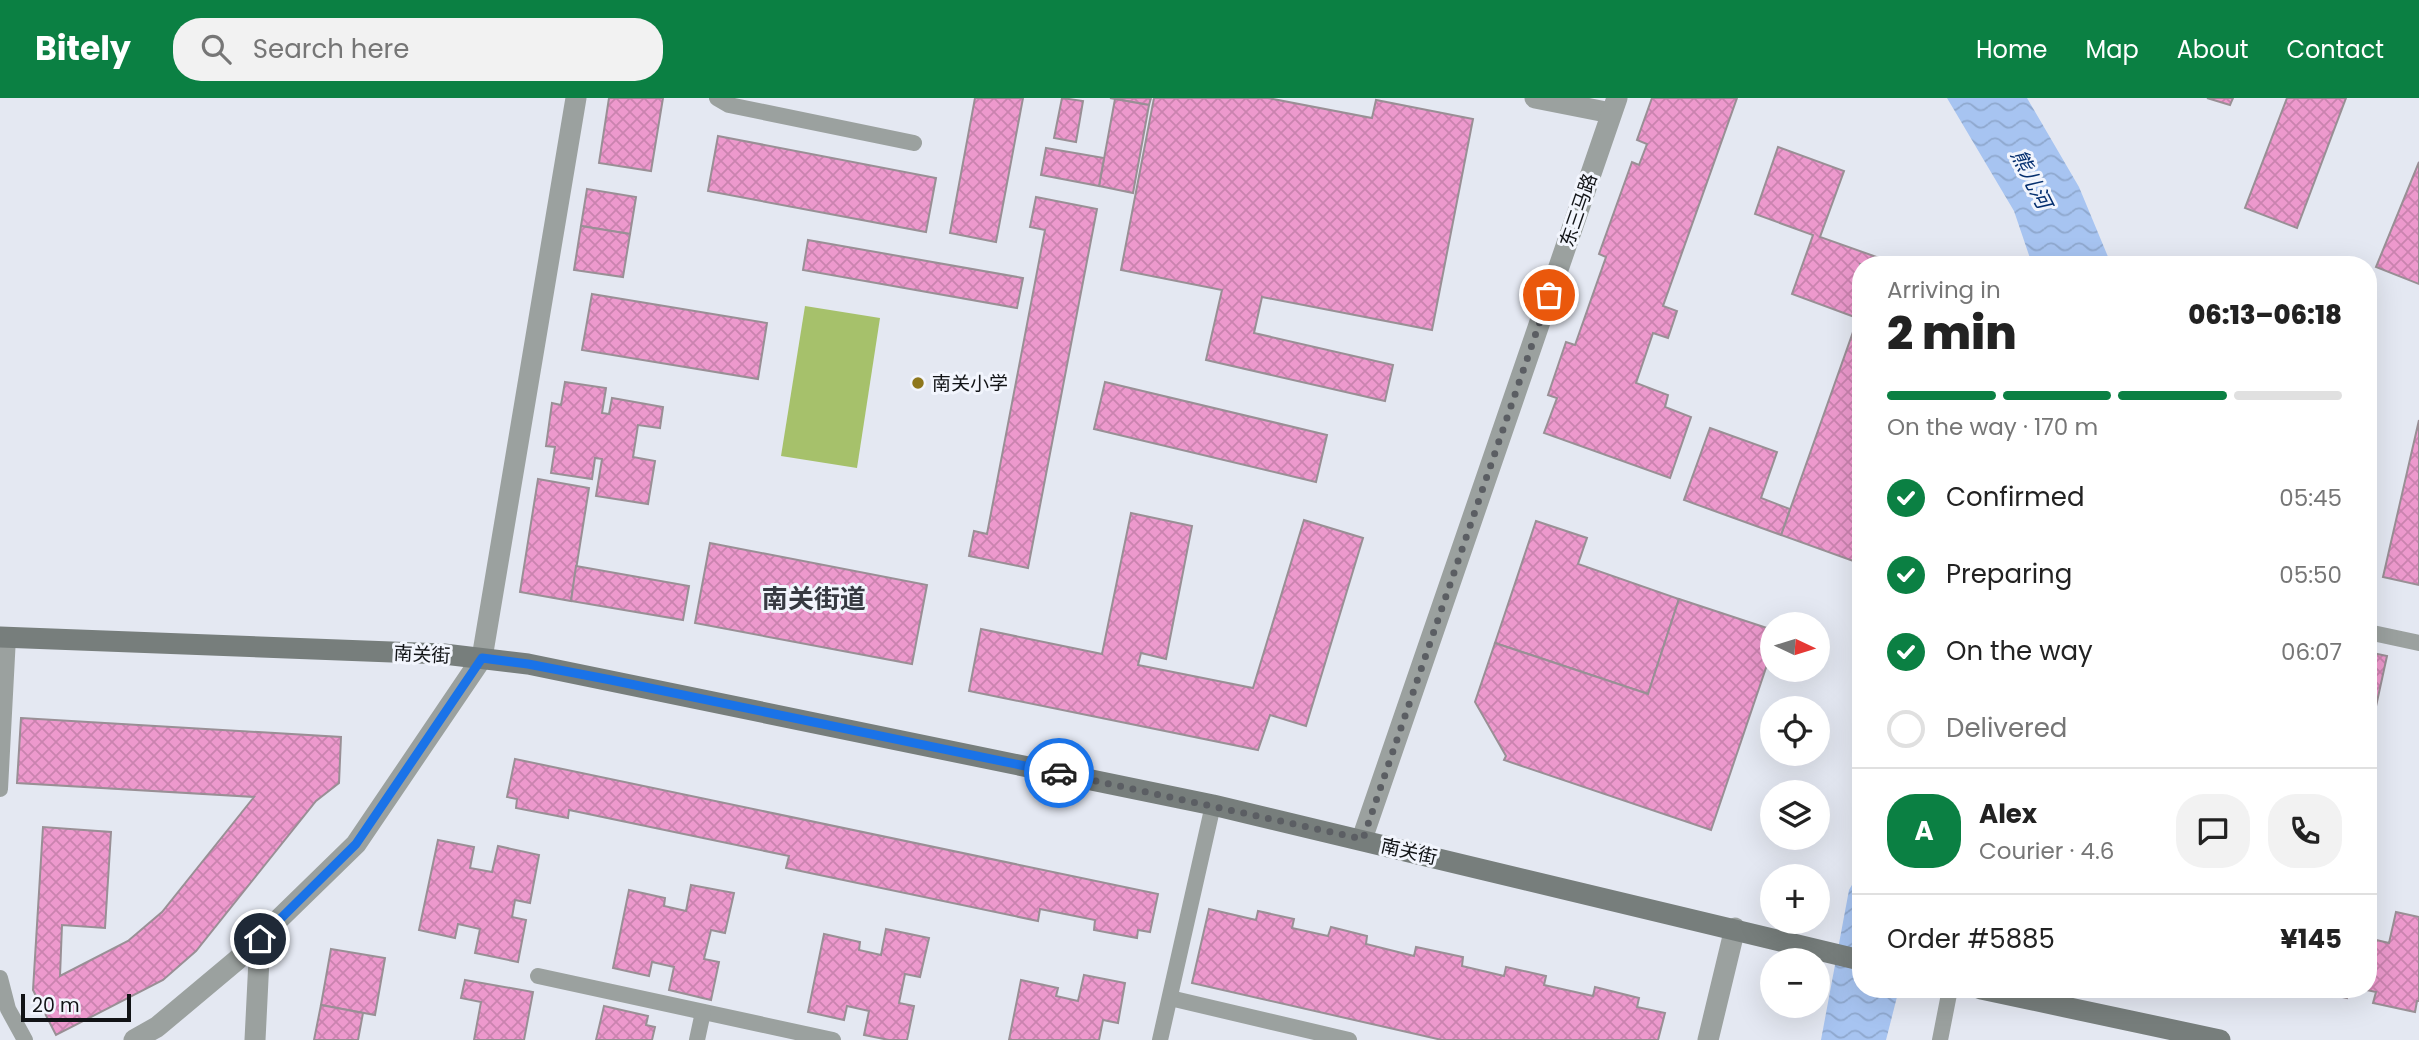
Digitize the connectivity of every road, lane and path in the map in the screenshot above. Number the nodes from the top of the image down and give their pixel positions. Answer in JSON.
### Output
{"nodes":[{"id":1,"x":576,"y":98,"type":"edge"},
{"id":2,"x":717,"y":98,"type":"edge"},
{"id":3,"x":1535,"y":98,"type":"edge"},
{"id":4,"x":1614,"y":106,"type":"edge"},
{"id":5,"x":914,"y":143,"type":"dead end"},
{"id":6,"x":2377,"y":634,"type":"edge"},
{"id":7,"x":4,"y":637,"type":"edge"},
{"id":8,"x":2419,"y":643,"type":"edge"},
{"id":9,"x":482,"y":658,"type":"junction"},
{"id":10,"x":0,"y":789,"type":"edge"},
{"id":11,"x":1213,"y":805,"type":"junction"},
{"id":12,"x":1363,"y":839,"type":"junction"},
{"id":13,"x":1735,"y":928,"type":"junction"},
{"id":14,"x":260,"y":939,"type":"junction"},
{"id":15,"x":1852,"y":958,"type":"edge"},
{"id":16,"x":538,"y":976,"type":"dead end"},
{"id":17,"x":0,"y":978,"type":"edge"},
{"id":18,"x":1170,"y":998,"type":"junction"},
{"id":19,"x":1948,"y":998,"type":"edge"},
{"id":20,"x":2022,"y":998,"type":"edge"},
{"id":21,"x":703,"y":1012,"type":"junction"},
{"id":22,"x":25,"y":1040,"type":"edge"},
{"id":23,"x":134,"y":1040,"type":"edge"},
{"id":24,"x":255,"y":1040,"type":"edge"},
{"id":25,"x":697,"y":1040,"type":"edge"},
{"id":26,"x":833,"y":1040,"type":"edge"},
{"id":27,"x":1160,"y":1040,"type":"edge"},
{"id":28,"x":1349,"y":1040,"type":"edge"},
{"id":29,"x":1708,"y":1040,"type":"edge"},
{"id":30,"x":1940,"y":1040,"type":"edge"},
{"id":31,"x":2220,"y":1040,"type":"edge"}],
"edges":[{"from":1,"to":9,"type":"street"},
{"from":2,"to":5,"type":"lane"},
{"from":3,"to":4,"type":"street"},
{"from":4,"to":12,"type":"street","name":"东三马路"},
{"from":6,"to":8,"type":"lane"},
{"from":7,"to":9,"type":"street","name":"南关街"},
{"from":7,"to":10,"type":"lane"},
{"from":9,"to":11,"type":"street","name":"南关街"},
{"from":9,"to":14,"type":"street"},
{"from":11,"to":12,"type":"street","name":"南关街"},
{"from":11,"to":18,"type":"lane"},
{"from":12,"to":13,"type":"street","name":"南关街"},
{"from":13,"to":15,"type":"street","name":"南关街"},
{"from":13,"to":29,"type":"street"},
{"from":14,"to":23,"type":"street"},
{"from":14,"to":24,"type":"street"},
{"from":16,"to":21,"type":"lane"},
{"from":17,"to":22,"type":"lane"},
{"from":18,"to":27,"type":"lane"},
{"from":18,"to":28,"type":"lane"},
{"from":19,"to":30,"type":"lane"},
{"from":20,"to":31,"type":"street"},
{"from":21,"to":25,"type":"lane"},
{"from":21,"to":26,"type":"lane"}]}
